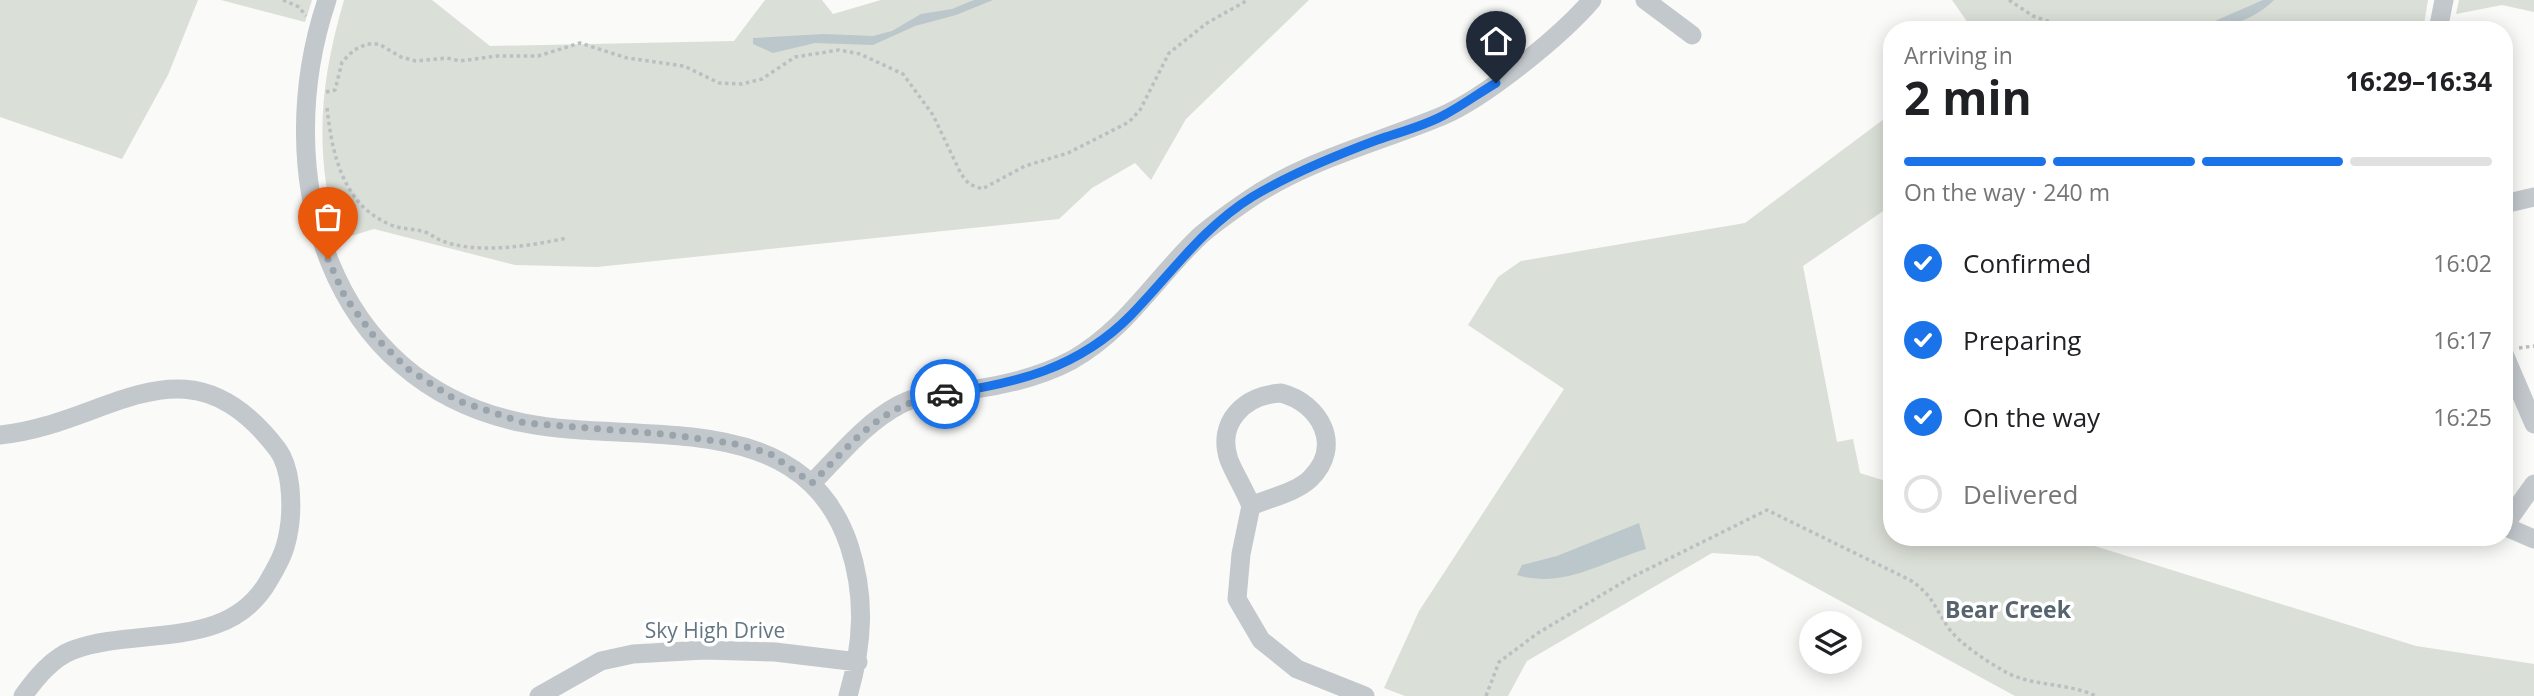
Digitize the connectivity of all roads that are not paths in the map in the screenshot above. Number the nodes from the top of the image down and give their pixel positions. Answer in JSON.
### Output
{"nodes":[{"id":1,"x":327,"y":0,"type":"edge"},
{"id":2,"x":1592,"y":0,"type":"edge"},
{"id":3,"x":1645,"y":0,"type":"edge"},
{"id":4,"x":2444,"y":0,"type":"edge"},
{"id":5,"x":2440,"y":21,"type":"edge"},
{"id":6,"x":1692,"y":35,"type":"dead end"},
{"id":7,"x":2534,"y":197,"type":"edge"},
{"id":8,"x":2513,"y":202,"type":"edge"},
{"id":9,"x":2513,"y":375,"type":"edge"},
{"id":10,"x":2534,"y":424,"type":"edge"},
{"id":11,"x":0,"y":435,"type":"edge"},
{"id":12,"x":812,"y":483,"type":"junction"},
{"id":13,"x":2534,"y":484,"type":"edge"},
{"id":14,"x":1251,"y":506,"type":"junction"},
{"id":15,"x":2513,"y":513,"type":"edge"},
{"id":16,"x":2513,"y":530,"type":"edge"},
{"id":17,"x":2534,"y":539,"type":"edge"},
{"id":18,"x":858,"y":662,"type":"junction"},
{"id":19,"x":23,"y":696,"type":"edge"},
{"id":20,"x":539,"y":696,"type":"edge"},
{"id":21,"x":848,"y":696,"type":"edge"},
{"id":22,"x":1365,"y":696,"type":"edge"}],
"edges":[{"from":1,"to":12,"type":"street"},
{"from":2,"to":12,"type":"street"},
{"from":3,"to":6,"type":"street"},
{"from":4,"to":5,"type":"street"},
{"from":7,"to":8,"type":"street"},
{"from":9,"to":10,"type":"street"},
{"from":11,"to":19,"type":"street"},
{"from":12,"to":18,"type":"street"},
{"from":13,"to":15,"type":"street"},
{"from":14,"to":14,"type":"street"},
{"from":14,"to":22,"type":"street"},
{"from":16,"to":17,"type":"street"},
{"from":18,"to":20,"type":"street","name":"Sky High Drive"},
{"from":18,"to":21,"type":"street"}]}
